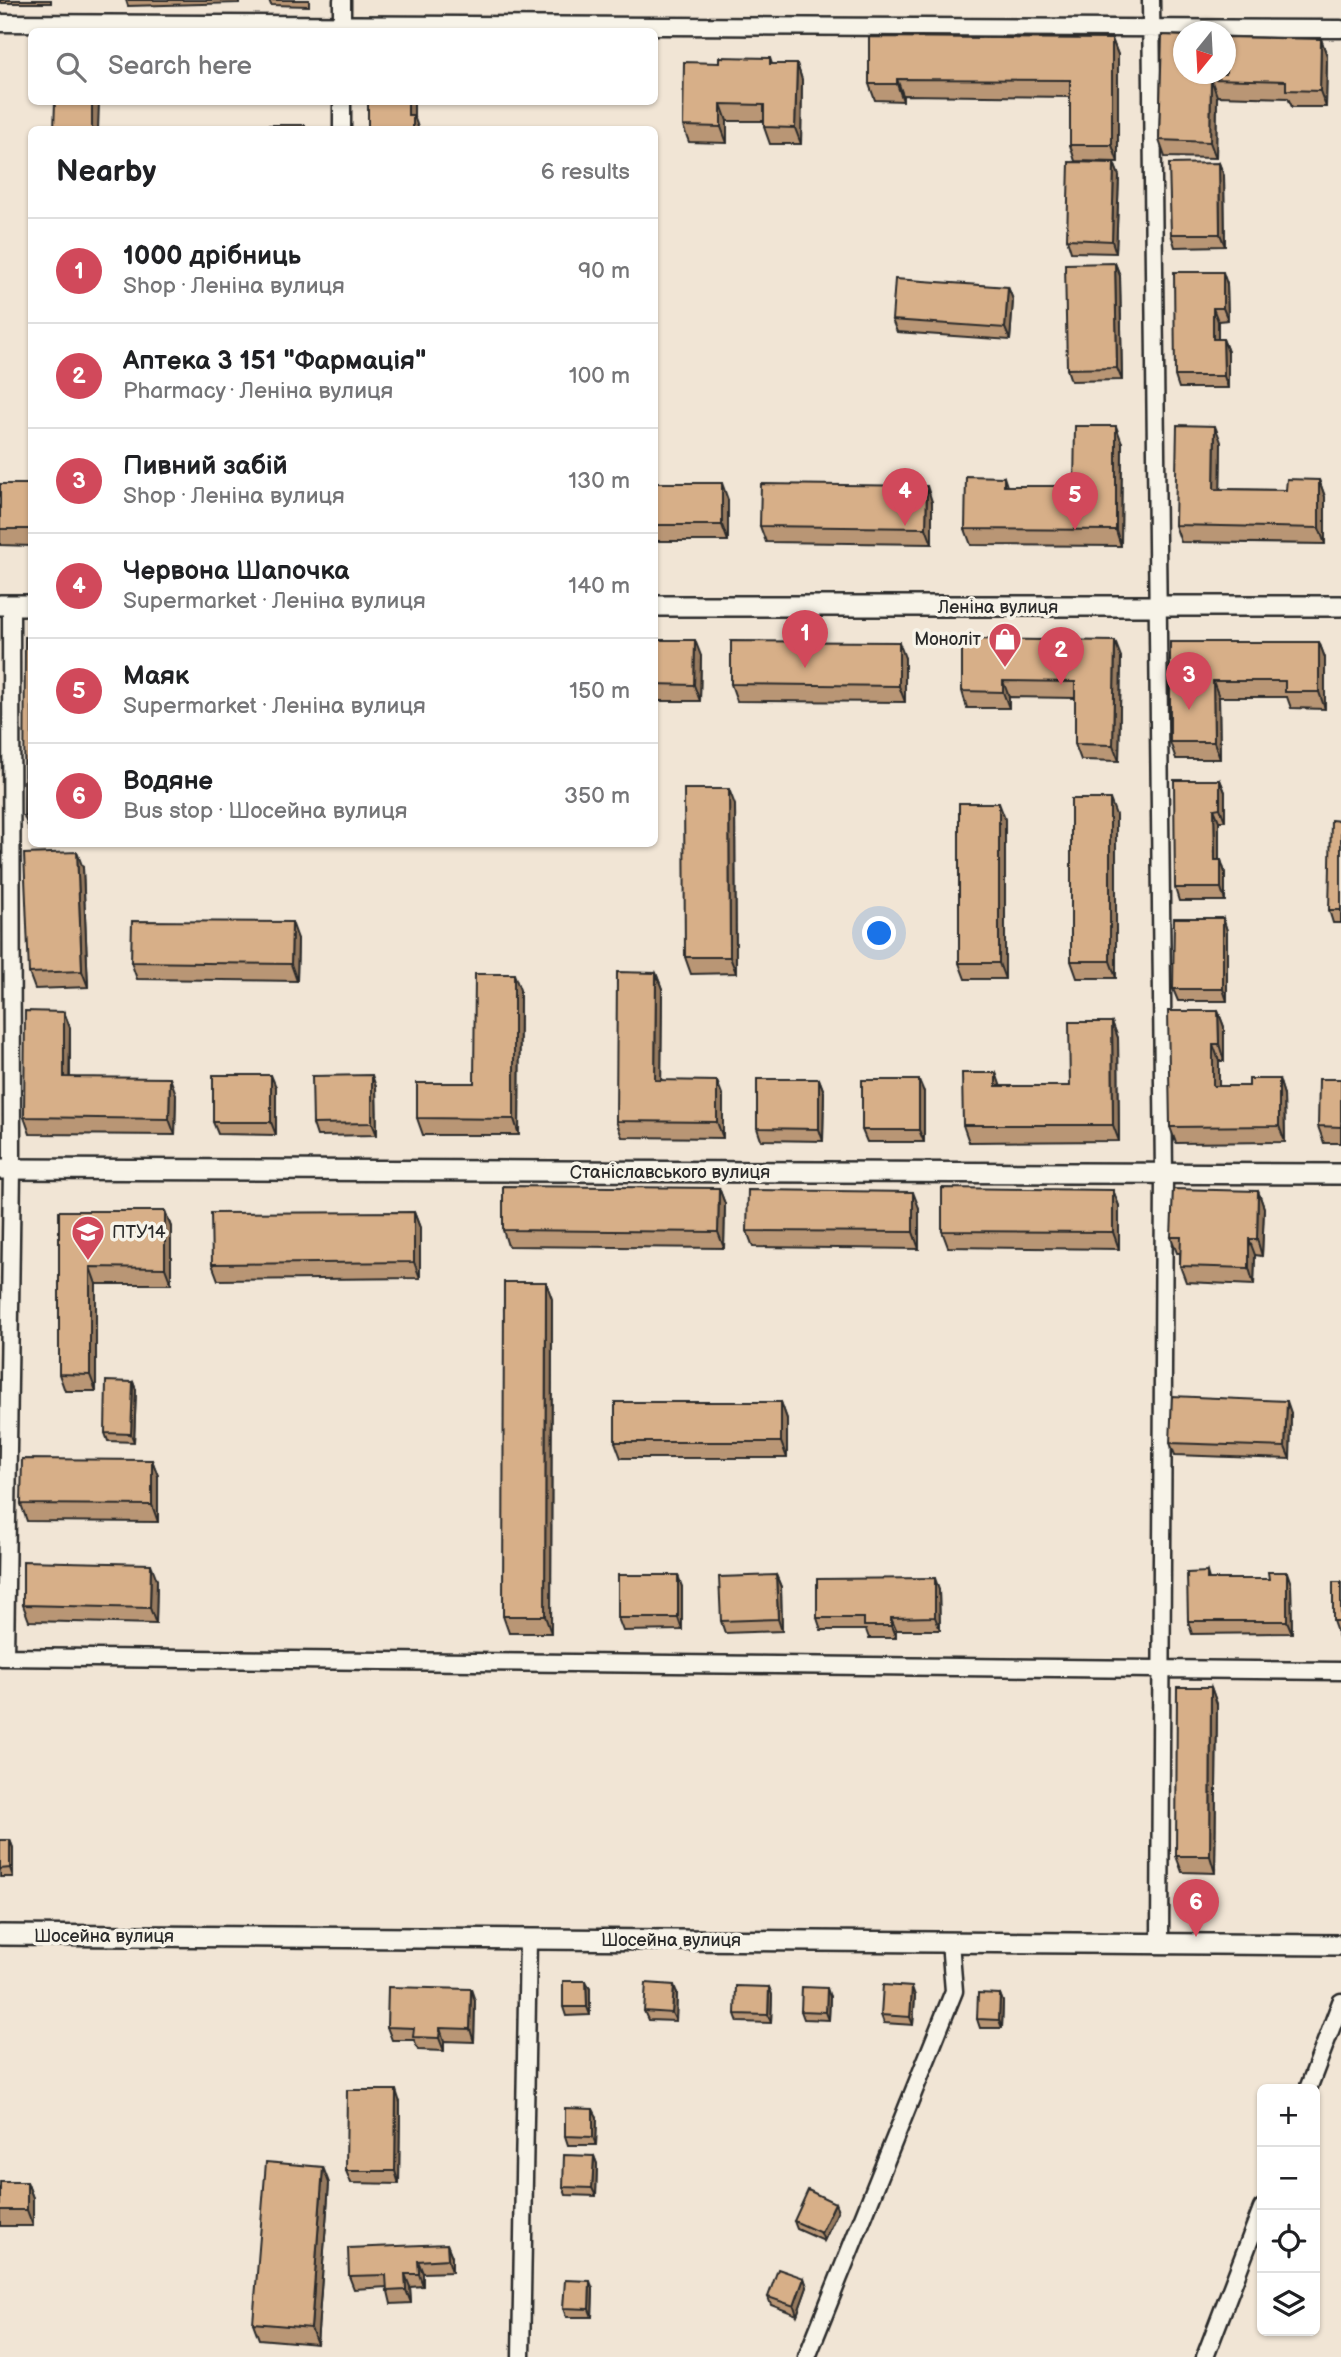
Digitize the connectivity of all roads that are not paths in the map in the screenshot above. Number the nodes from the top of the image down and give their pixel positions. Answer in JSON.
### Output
{"nodes":[{"id":1,"x":342,"y":0,"type":"edge"},
{"id":2,"x":1151,"y":0,"type":"edge"},
{"id":3,"x":0,"y":23,"type":"edge"},
{"id":4,"x":342,"y":27,"type":"edge"},
{"id":5,"x":1151,"y":28,"type":"junction"},
{"id":6,"x":1341,"y":29,"type":"edge"},
{"id":7,"x":342,"y":105,"type":"edge"},
{"id":8,"x":342,"y":126,"type":"edge"},
{"id":9,"x":5,"y":605,"type":"edge"},
{"id":10,"x":28,"y":605,"type":"edge"},
{"id":11,"x":658,"y":606,"type":"edge"},
{"id":12,"x":1341,"y":606,"type":"edge"},
{"id":13,"x":1159,"y":607,"type":"junction"},
{"id":14,"x":6,"y":1169,"type":"edge"},
{"id":15,"x":1164,"y":1174,"type":"junction"},
{"id":16,"x":1341,"y":1174,"type":"edge"},
{"id":17,"x":3,"y":1657,"type":"edge"},
{"id":18,"x":1160,"y":1669,"type":"junction"},
{"id":19,"x":1341,"y":1671,"type":"edge"},
{"id":20,"x":0,"y":1935,"type":"edge"},
{"id":21,"x":528,"y":1939,"type":"junction"},
{"id":22,"x":950,"y":1942,"type":"junction"},
{"id":23,"x":1160,"y":1944,"type":"junction"},
{"id":24,"x":1341,"y":1945,"type":"edge"},
{"id":25,"x":1341,"y":2002,"type":"edge"},
{"id":26,"x":1310,"y":2084,"type":"edge"},
{"id":27,"x":1261,"y":2210,"type":"edge"},
{"id":28,"x":521,"y":2357,"type":"edge"},
{"id":29,"x":807,"y":2357,"type":"edge"},
{"id":30,"x":1205,"y":2357,"type":"edge"}],
"edges":[{"from":1,"to":4,"type":"street"},
{"from":2,"to":5,"type":"street"},
{"from":3,"to":4,"type":"street"},
{"from":4,"to":5,"type":"street"},
{"from":5,"to":6,"type":"street"},
{"from":5,"to":13,"type":"street"},
{"from":7,"to":8,"type":"street"},
{"from":9,"to":10,"type":"street"},
{"from":9,"to":14,"type":"street"},
{"from":11,"to":13,"type":"street","name":"Леніна вулиця"},
{"from":12,"to":13,"type":"street","name":"Леніна вулиця"},
{"from":13,"to":15,"type":"street"},
{"from":14,"to":15,"type":"street","name":"Станіславського вулиця"},
{"from":14,"to":17,"type":"street"},
{"from":15,"to":16,"type":"street","name":"Станіславського вулиця"},
{"from":15,"to":18,"type":"street"},
{"from":17,"to":18,"type":"street"},
{"from":18,"to":19,"type":"street"},
{"from":18,"to":23,"type":"street"},
{"from":20,"to":21,"type":"street","name":"Шосейна вулиця"},
{"from":21,"to":22,"type":"street","name":"Шосейна вулиця"},
{"from":21,"to":28,"type":"street"},
{"from":22,"to":23,"type":"street","name":"Шосейна вулиця"},
{"from":22,"to":29,"type":"street"},
{"from":23,"to":24,"type":"street","name":"Шосейна вулиця"},
{"from":25,"to":26,"type":"street"},
{"from":27,"to":30,"type":"street"}]}
